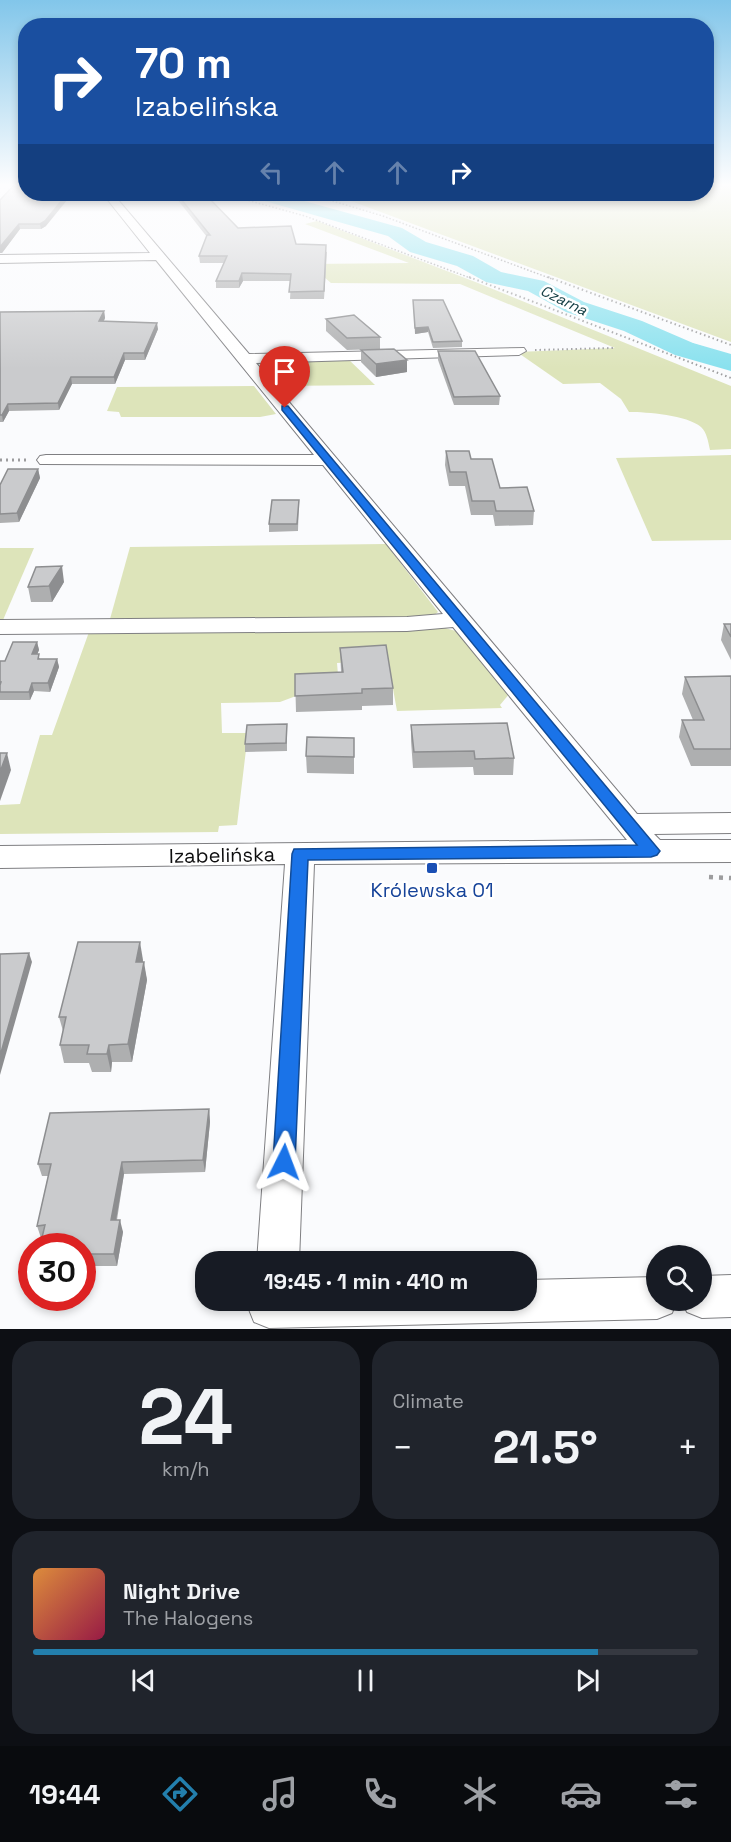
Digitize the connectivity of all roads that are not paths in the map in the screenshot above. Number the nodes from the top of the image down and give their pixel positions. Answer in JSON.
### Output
{"nodes":[{"id":1,"x":149,"y":245,"type":"edge"},
{"id":2,"x":158,"y":256,"type":"junction"},
{"id":3,"x":0,"y":259,"type":"edge"},
{"id":4,"x":519,"y":351,"type":"road end"},
{"id":5,"x":244,"y":359,"type":"junction"},
{"id":6,"x":327,"y":459,"type":"junction"},
{"id":7,"x":46,"y":460,"type":"dead end"},
{"id":8,"x":462,"y":619,"type":"junction"},
{"id":9,"x":0,"y":627,"type":"edge"},
{"id":10,"x":731,"y":823,"type":"edge"},
{"id":11,"x":628,"y":824,"type":"junction"},
{"id":12,"x":651,"y":851,"type":"junction"},
{"id":13,"x":731,"y":851,"type":"edge"},
{"id":14,"x":300,"y":854,"type":"junction"},
{"id":15,"x":0,"y":857,"type":"edge"},
{"id":16,"x":279,"y":1251,"type":"edge"},
{"id":17,"x":731,"y":1296,"type":"edge"},
{"id":18,"x":712,"y":1297,"type":"edge"},
{"id":19,"x":646,"y":1298,"type":"edge"},
{"id":20,"x":268,"y":1312,"type":"edge"}],
"edges":[{"from":1,"to":2,"type":"street"},
{"from":2,"to":3,"type":"street"},
{"from":2,"to":5,"type":"street"},
{"from":4,"to":5,"type":"street"},
{"from":5,"to":6,"type":"street"},
{"from":6,"to":7,"type":"street"},
{"from":6,"to":8,"type":"street"},
{"from":8,"to":9,"type":"street"},
{"from":8,"to":11,"type":"street"},
{"from":10,"to":11,"type":"street"},
{"from":11,"to":12,"type":"street"},
{"from":12,"to":13,"type":"street","name":"Izabelińska"},
{"from":12,"to":14,"type":"street","name":"Izabelińska"},
{"from":14,"to":15,"type":"street","name":"Izabelińska"},
{"from":14,"to":16,"type":"street"},
{"from":17,"to":18,"type":"street"},
{"from":19,"to":20,"type":"street"}]}
